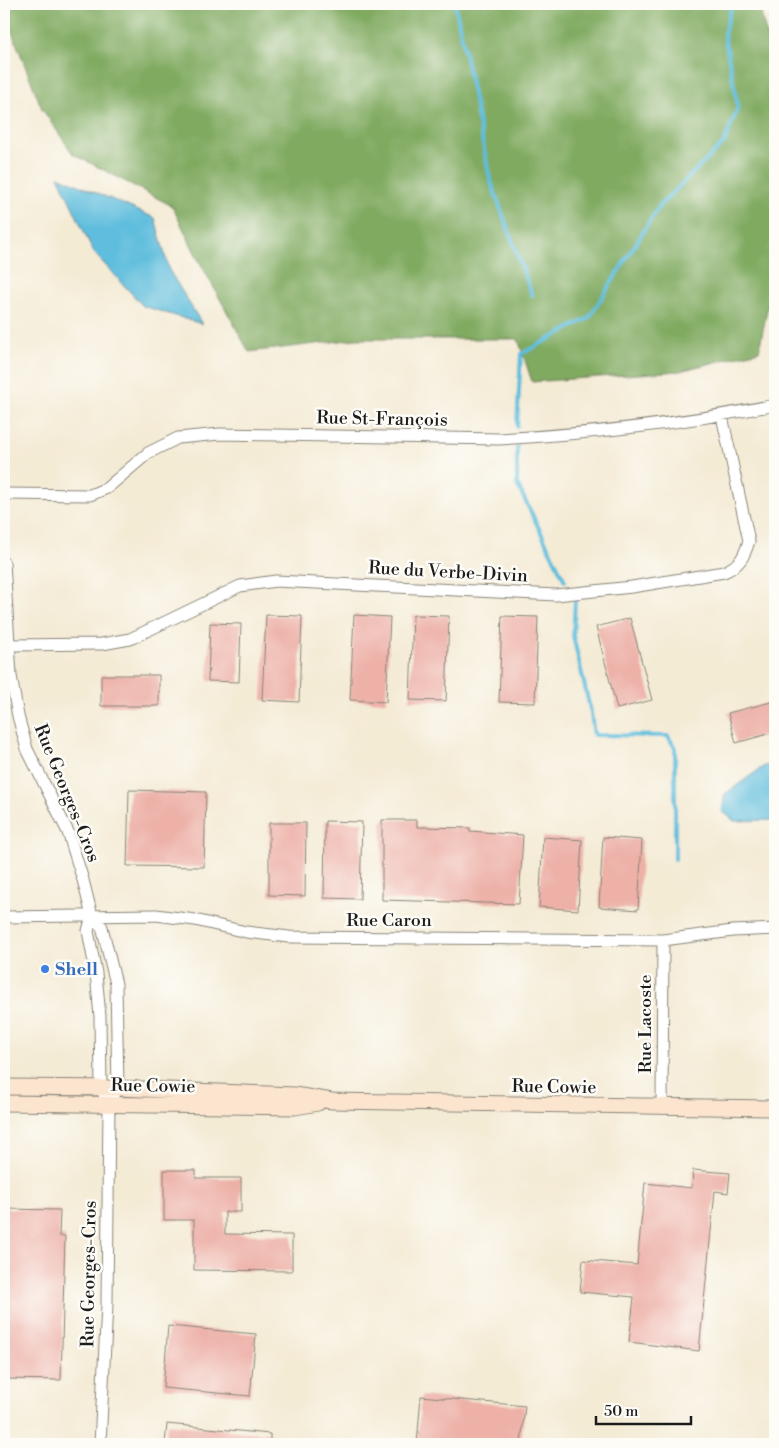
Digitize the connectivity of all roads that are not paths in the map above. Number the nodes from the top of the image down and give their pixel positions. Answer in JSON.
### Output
{"nodes":[{"id":1,"x":775,"y":405,"type":"edge"},
{"id":2,"x":722,"y":416,"type":"junction"},
{"id":3,"x":4,"y":494,"type":"edge"},
{"id":4,"x":4,"y":563,"type":"edge"},
{"id":5,"x":10,"y":645,"type":"junction"},
{"id":6,"x":92,"y":916,"type":"junction"},
{"id":7,"x":4,"y":917,"type":"edge"},
{"id":8,"x":775,"y":929,"type":"edge"},
{"id":9,"x":663,"y":940,"type":"junction"},
{"id":10,"x":116,"y":1000,"type":"junction"},
{"id":11,"x":99,"y":1002,"type":"junction"},
{"id":12,"x":4,"y":1087,"type":"edge"},
{"id":13,"x":101,"y":1088,"type":"junction"},
{"id":14,"x":118,"y":1088,"type":"junction"},
{"id":15,"x":332,"y":1100,"type":"junction"},
{"id":16,"x":4,"y":1103,"type":"edge"},
{"id":17,"x":109,"y":1104,"type":"junction"},
{"id":18,"x":662,"y":1108,"type":"junction"},
{"id":19,"x":775,"y":1108,"type":"edge"},
{"id":20,"x":100,"y":1444,"type":"edge"}],
"edges":[{"from":1,"to":2,"type":"street","name":"Rue St-François"},
{"from":2,"to":3,"type":"street","name":"Rue St-François"},
{"from":2,"to":5,"type":"street","name":"Rue du Verbe-Divin"},
{"from":4,"to":5,"type":"street","name":"Rue Georges-Cros"},
{"from":5,"to":6,"type":"street","name":"Rue Georges-Cros"},
{"from":6,"to":7,"type":"street","name":"Rue Caron"},
{"from":6,"to":9,"type":"street","name":"Rue Caron"},
{"from":6,"to":10,"type":"street","name":"Rue Georges-Cros"},
{"from":6,"to":11,"type":"street","name":"Rue Georges-Cros"},
{"from":8,"to":9,"type":"street","name":"Rue Caron"},
{"from":9,"to":18,"type":"street","name":"Rue Lacoste"},
{"from":10,"to":11,"type":"street"},
{"from":10,"to":14,"type":"street","name":"Rue Georges-Cros"},
{"from":11,"to":13,"type":"street","name":"Rue Georges-Cros"},
{"from":12,"to":13,"type":"main road","name":"Rue Cowie"},
{"from":13,"to":14,"type":"main road","name":"Rue Cowie"},
{"from":13,"to":17,"type":"street","name":"Rue Georges-Cros"},
{"from":14,"to":15,"type":"main road","name":"Rue Cowie"},
{"from":14,"to":17,"type":"street","name":"Rue Georges-Cros"},
{"from":15,"to":17,"type":"main road","name":"Rue Cowie"},
{"from":15,"to":18,"type":"main road","name":"Rue Cowie"},
{"from":16,"to":17,"type":"main road","name":"Rue Cowie"},
{"from":17,"to":20,"type":"street","name":"Rue Georges-Cros"},
{"from":18,"to":19,"type":"main road","name":"Rue Cowie"}]}
